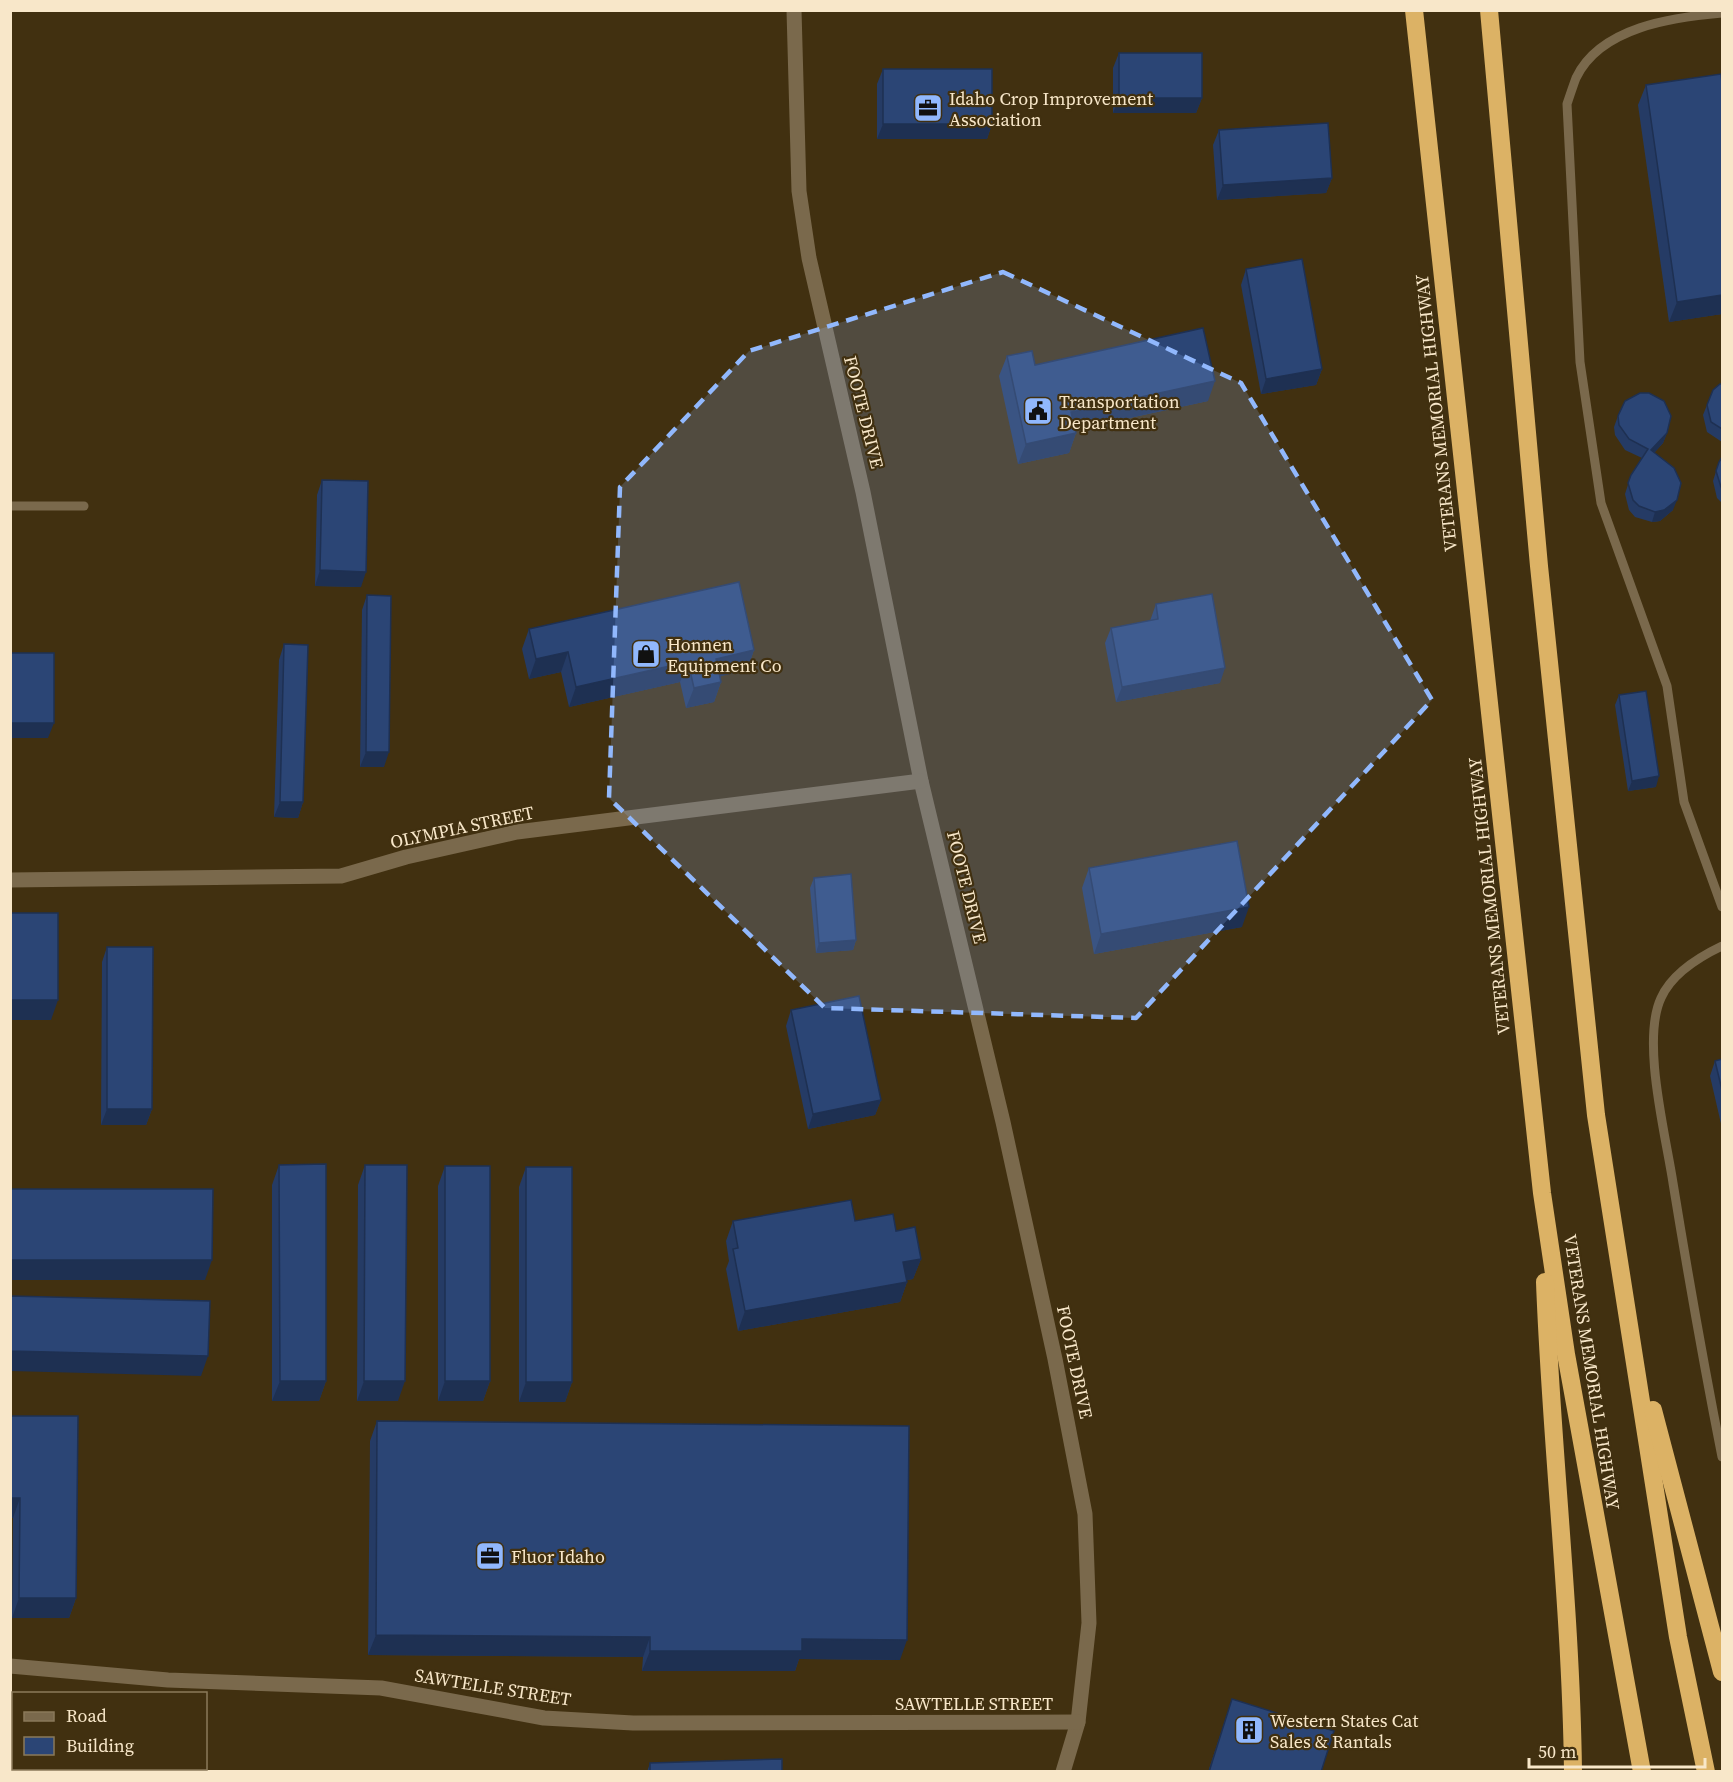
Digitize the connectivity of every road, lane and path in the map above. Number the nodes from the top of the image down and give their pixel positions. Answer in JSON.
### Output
{"nodes":[{"id":1,"x":794,"y":10,"type":"edge"},
{"id":2,"x":1414,"y":10,"type":"edge"},
{"id":3,"x":1489,"y":10,"type":"edge"},
{"id":4,"x":1722,"y":13,"type":"edge"},
{"id":5,"x":10,"y":506,"type":"edge"},
{"id":6,"x":84,"y":506,"type":"dead end"},
{"id":7,"x":921,"y":781,"type":"junction"},
{"id":8,"x":10,"y":880,"type":"edge"},
{"id":9,"x":1722,"y":907,"type":"edge"},
{"id":10,"x":1722,"y":946,"type":"edge"},
{"id":11,"x":1542,"y":1193,"type":"junction"},
{"id":12,"x":1629,"y":1324,"type":"junction"},
{"id":13,"x":1722,"y":1457,"type":"edge"},
{"id":14,"x":10,"y":1666,"type":"edge"},
{"id":15,"x":1722,"y":1672,"type":"edge"},
{"id":16,"x":1078,"y":1722,"type":"junction"},
{"id":17,"x":1064,"y":1772,"type":"edge"},
{"id":18,"x":1574,"y":1772,"type":"edge"},
{"id":19,"x":1642,"y":1772,"type":"edge"},
{"id":20,"x":1706,"y":1772,"type":"edge"}],
"edges":[{"from":1,"to":7,"type":"street","name":"FOOTE DRIVE"},
{"from":2,"to":11,"type":"highway","name":"VETERANS MEMORIAL HIGHWAY"},
{"from":3,"to":12,"type":"highway"},
{"from":4,"to":9,"type":"lane"},
{"from":5,"to":6,"type":"lane"},
{"from":7,"to":8,"type":"street","name":"OLYMPIA STREET"},
{"from":7,"to":16,"type":"street","name":"FOOTE DRIVE"},
{"from":10,"to":13,"type":"lane"},
{"from":11,"to":18,"type":"highway"},
{"from":11,"to":19,"type":"highway","name":"VETERANS MEMORIAL HIGHWAY"},
{"from":12,"to":15,"type":"highway"},
{"from":12,"to":20,"type":"highway"},
{"from":14,"to":16,"type":"street","name":"SAWTELLE STREET"},
{"from":16,"to":17,"type":"street","name":"FOOTE DRIVE"}]}
